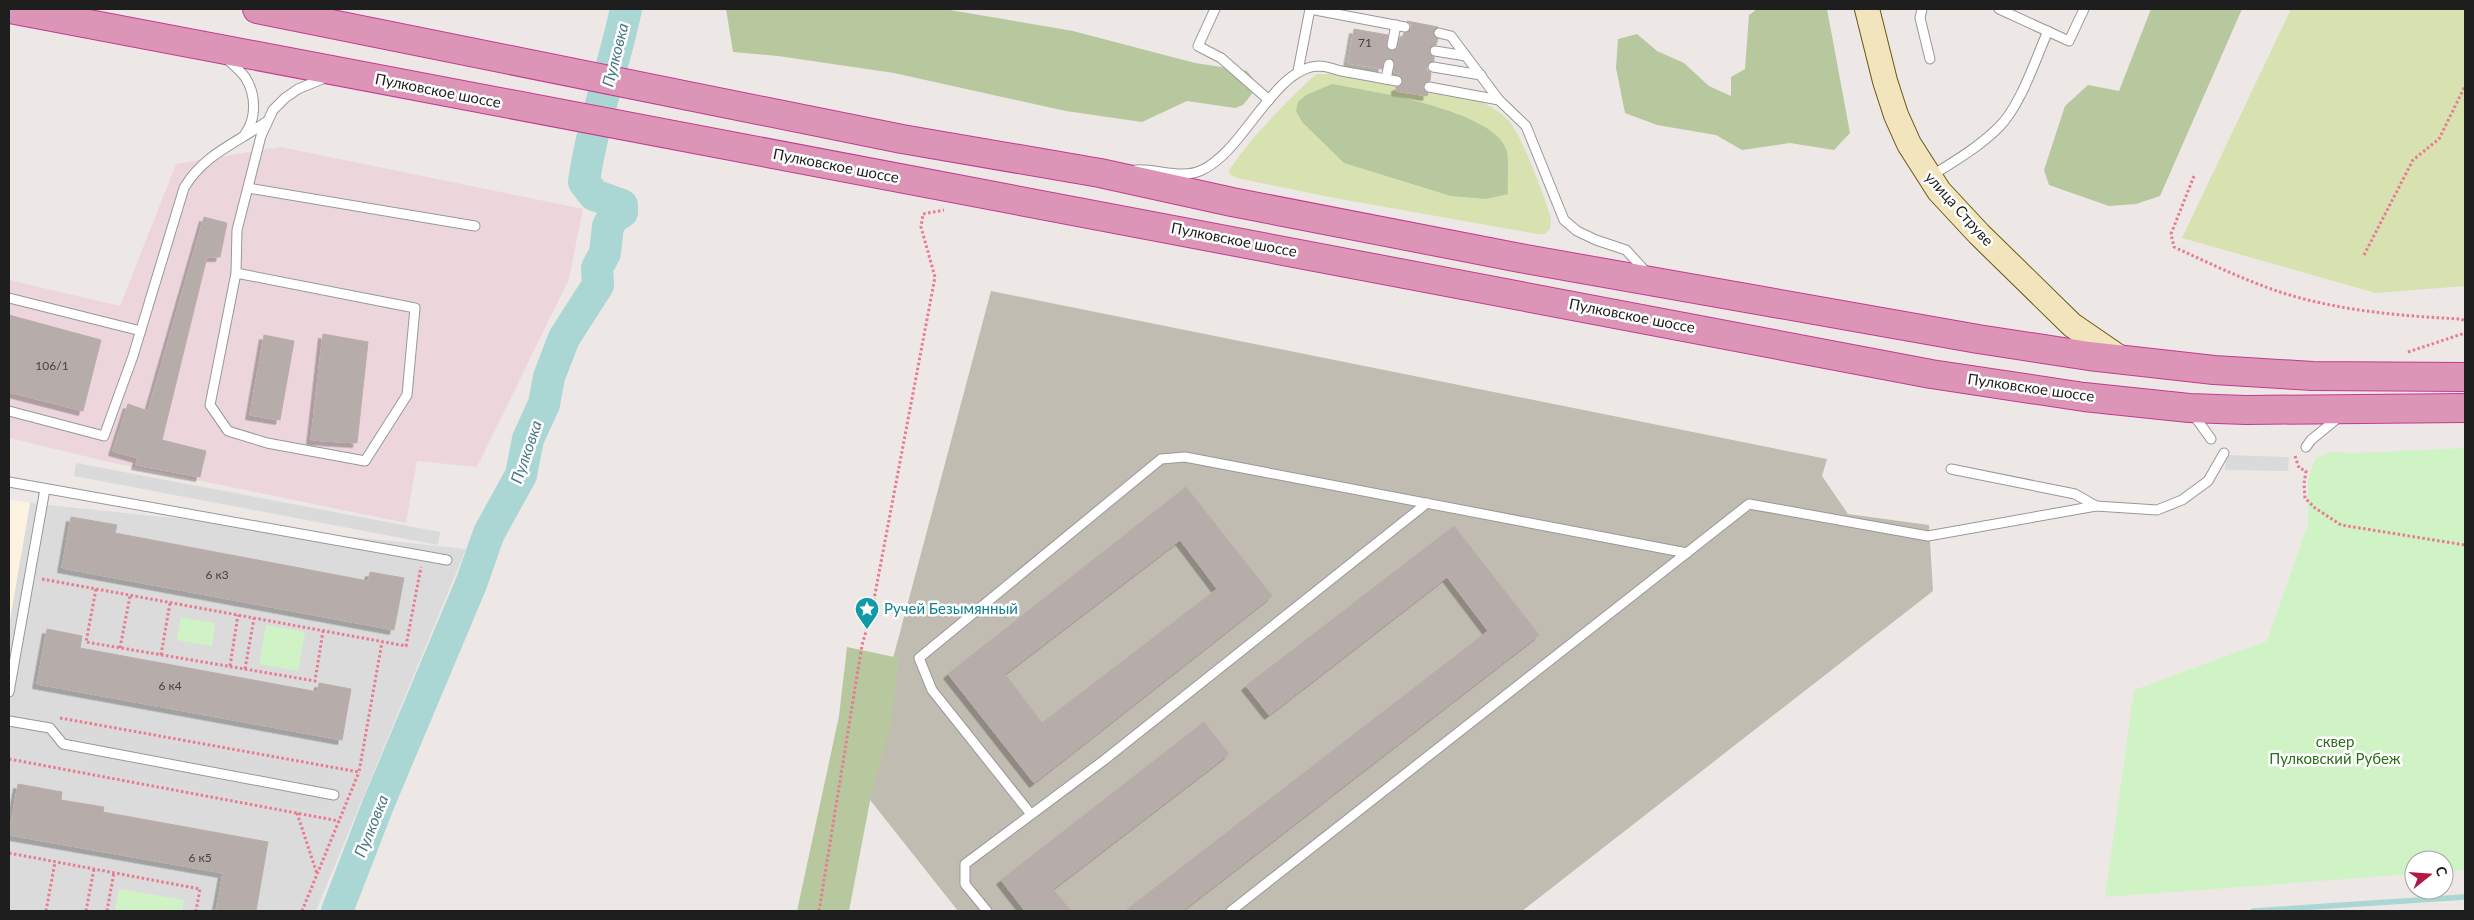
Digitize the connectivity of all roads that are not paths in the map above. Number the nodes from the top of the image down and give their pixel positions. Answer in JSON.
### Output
{"nodes":[{"id":1,"x":10,"y":9,"type":"edge"},
{"id":2,"x":257,"y":9,"type":"edge"},
{"id":3,"x":1215,"y":9,"type":"edge"},
{"id":4,"x":1310,"y":9,"type":"edge"},
{"id":5,"x":1867,"y":9,"type":"edge"},
{"id":6,"x":1922,"y":9,"type":"edge"},
{"id":7,"x":1999,"y":9,"type":"edge"},
{"id":8,"x":2084,"y":9,"type":"edge"},
{"id":9,"x":2048,"y":31,"type":"junction"},
{"id":10,"x":1438,"y":33,"type":"dead end"},
{"id":11,"x":1396,"y":44,"type":"dead end"},
{"id":12,"x":216,"y":47,"type":"junction"},
{"id":13,"x":1435,"y":51,"type":"dead end"},
{"id":14,"x":1466,"y":56,"type":"junction"},
{"id":15,"x":1930,"y":59,"type":"dead end"},
{"id":16,"x":1389,"y":64,"type":"dead end"},
{"id":17,"x":1432,"y":67,"type":"dead end"},
{"id":18,"x":342,"y":72,"type":"junction"},
{"id":19,"x":1298,"y":72,"type":"junction"},
{"id":20,"x":1481,"y":75,"type":"junction"},
{"id":21,"x":1386,"y":79,"type":"junction"},
{"id":22,"x":1397,"y":81,"type":"dead end"},
{"id":23,"x":1429,"y":87,"type":"dead end"},
{"id":24,"x":1269,"y":100,"type":"junction"},
{"id":25,"x":1500,"y":100,"type":"junction"},
{"id":26,"x":255,"y":109,"type":"junction"},
{"id":27,"x":262,"y":129,"type":"junction"},
{"id":28,"x":240,"y":140,"type":"junction"},
{"id":29,"x":1100,"y":173,"type":"junction"},
{"id":30,"x":1930,"y":177,"type":"junction"},
{"id":31,"x":248,"y":188,"type":"junction"},
{"id":32,"x":475,"y":226,"type":"dead end"},
{"id":33,"x":236,"y":273,"type":"junction"},
{"id":34,"x":1655,"y":281,"type":"junction"},
{"id":35,"x":9,"y":298,"type":"edge"},
{"id":36,"x":141,"y":331,"type":"junction"},
{"id":37,"x":2123,"y":360,"type":"junction"},
{"id":38,"x":2465,"y":376,"type":"edge"},
{"id":39,"x":2189,"y":408,"type":"junction"},
{"id":40,"x":2465,"y":408,"type":"edge"},
{"id":41,"x":2348,"y":409,"type":"junction"},
{"id":42,"x":9,"y":411,"type":"edge"},
{"id":43,"x":2211,"y":439,"type":"dead end"},
{"id":44,"x":2306,"y":447,"type":"dead end"},
{"id":45,"x":2224,"y":453,"type":"dead end"},
{"id":46,"x":1951,"y":469,"type":"dead end"},
{"id":47,"x":9,"y":482,"type":"edge"},
{"id":48,"x":45,"y":489,"type":"junction"},
{"id":49,"x":1427,"y":503,"type":"junction"},
{"id":50,"x":2096,"y":506,"type":"junction"},
{"id":51,"x":1687,"y":553,"type":"junction"},
{"id":52,"x":447,"y":560,"type":"dead end"},
{"id":53,"x":9,"y":692,"type":"edge"},
{"id":54,"x":9,"y":721,"type":"edge"},
{"id":55,"x":334,"y":795,"type":"dead end"},
{"id":56,"x":1030,"y":813,"type":"junction"},
{"id":57,"x":987,"y":911,"type":"edge"},
{"id":58,"x":1231,"y":911,"type":"edge"}],
"edges":[{"from":1,"to":12,"type":"highway","name":"Пулковское шоссе"},
{"from":2,"to":29,"type":"highway"},
{"from":3,"to":24,"type":"lane"},
{"from":4,"to":11,"type":"lane"},
{"from":4,"to":19,"type":"lane"},
{"from":5,"to":30,"type":"street","name":"улица Струве"},
{"from":6,"to":15,"type":"lane"},
{"from":7,"to":9,"type":"lane"},
{"from":8,"to":9,"type":"lane"},
{"from":9,"to":30,"type":"lane"},
{"from":10,"to":14,"type":"lane"},
{"from":12,"to":18,"type":"highway","name":"Пулковское шоссе"},
{"from":12,"to":26,"type":"lane"},
{"from":13,"to":14,"type":"lane"},
{"from":14,"to":20,"type":"lane"},
{"from":16,"to":21,"type":"lane"},
{"from":17,"to":20,"type":"lane"},
{"from":18,"to":27,"type":"lane"},
{"from":18,"to":39,"type":"highway","name":"Пулковское шоссе"},
{"from":19,"to":21,"type":"lane"},
{"from":19,"to":24,"type":"lane"},
{"from":20,"to":25,"type":"lane"},
{"from":21,"to":22,"type":"lane"},
{"from":23,"to":25,"type":"lane"},
{"from":24,"to":29,"type":"lane"},
{"from":25,"to":34,"type":"lane"},
{"from":26,"to":27,"type":"lane"},
{"from":26,"to":28,"type":"lane"},
{"from":27,"to":28,"type":"lane"},
{"from":27,"to":31,"type":"lane"},
{"from":28,"to":36,"type":"lane"},
{"from":29,"to":34,"type":"highway"},
{"from":30,"to":37,"type":"street","name":"улица Струве"},
{"from":31,"to":32,"type":"lane"},
{"from":31,"to":33,"type":"lane"},
{"from":33,"to":33,"type":"lane"},
{"from":34,"to":37,"type":"highway"},
{"from":35,"to":36,"type":"lane"},
{"from":36,"to":42,"type":"lane"},
{"from":37,"to":38,"type":"highway"},
{"from":39,"to":41,"type":"highway","name":"Пулковское шоссе"},
{"from":39,"to":43,"type":"lane"},
{"from":40,"to":41,"type":"highway","name":"Пулковское шоссе"},
{"from":41,"to":44,"type":"lane"},
{"from":45,"to":50,"type":"lane"},
{"from":46,"to":50,"type":"lane"},
{"from":47,"to":48,"type":"lane"},
{"from":48,"to":52,"type":"lane"},
{"from":48,"to":53,"type":"lane"},
{"from":49,"to":51,"type":"lane"},
{"from":49,"to":56,"type":"lane"},
{"from":49,"to":56,"type":"lane"},
{"from":50,"to":51,"type":"lane"},
{"from":51,"to":58,"type":"lane"},
{"from":54,"to":55,"type":"lane"},
{"from":56,"to":57,"type":"lane"}]}
